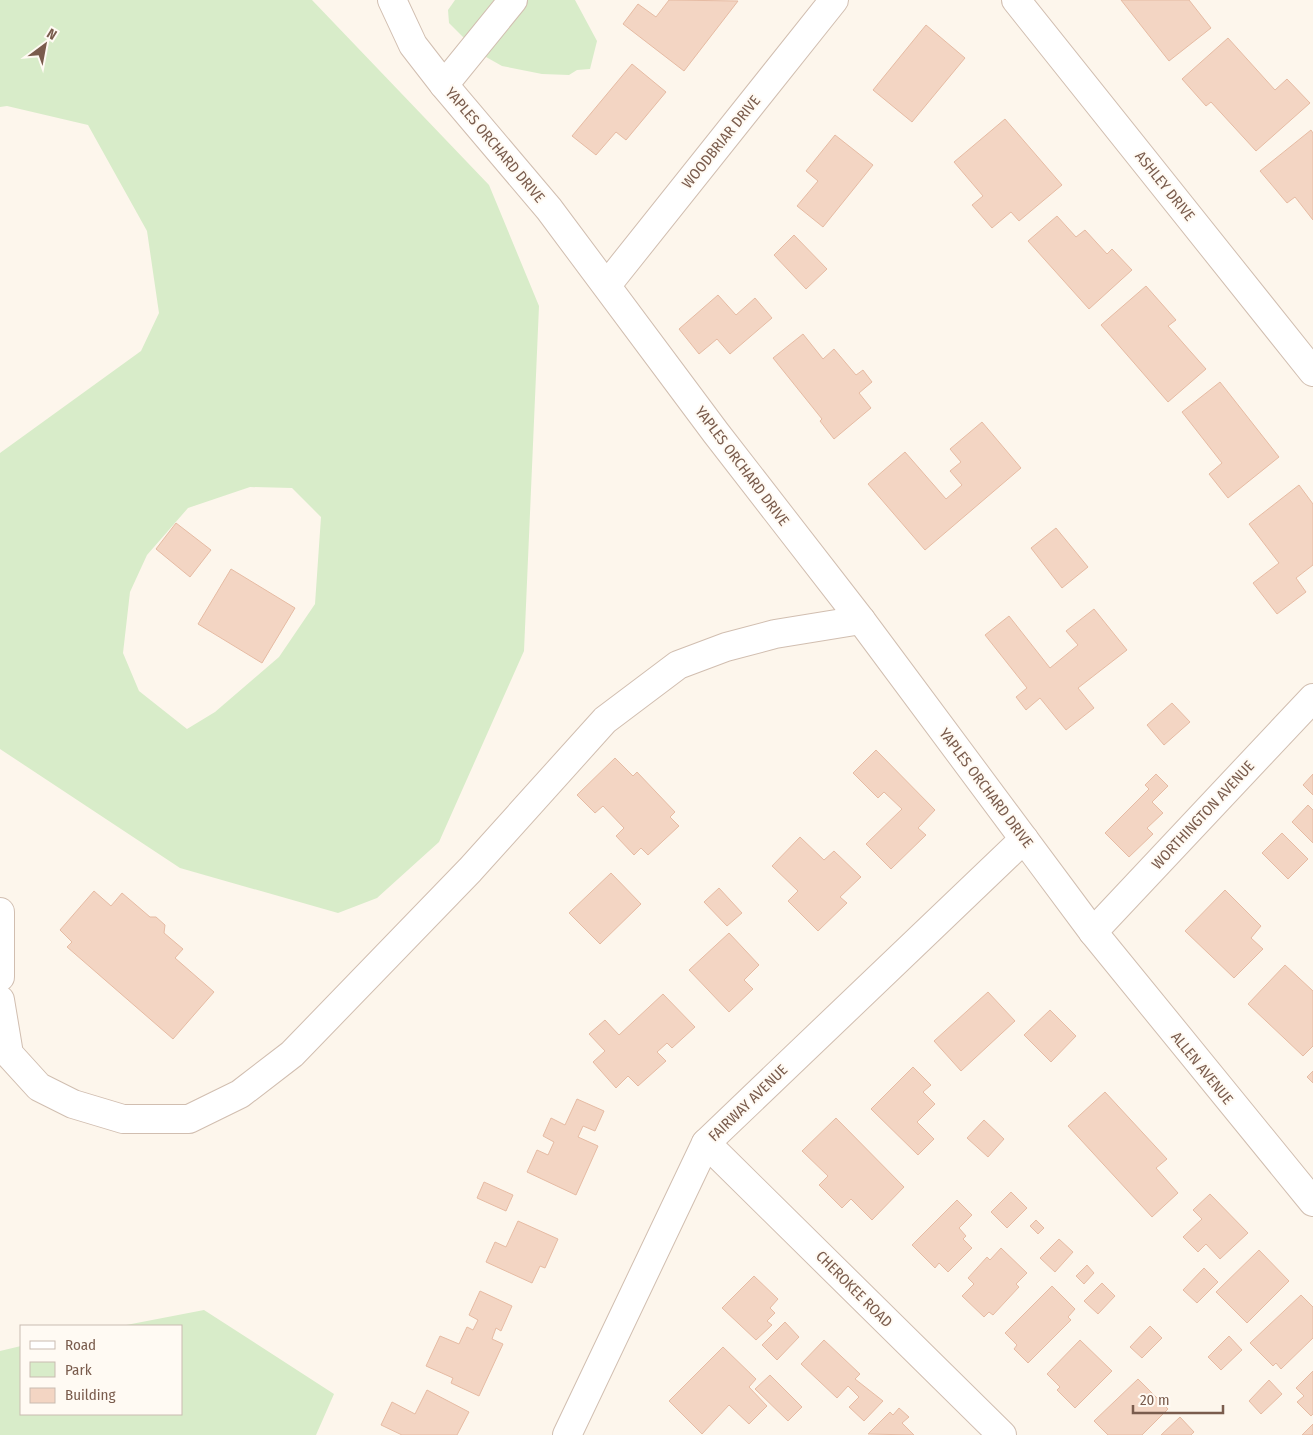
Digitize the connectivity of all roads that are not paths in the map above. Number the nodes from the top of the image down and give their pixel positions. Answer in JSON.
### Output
{"nodes":[{"id":1,"x":392,"y":0,"type":"edge"},
{"id":2,"x":513,"y":0,"type":"edge"},
{"id":3,"x":834,"y":0,"type":"edge"},
{"id":4,"x":1016,"y":0,"type":"edge"},
{"id":5,"x":444,"y":85,"type":"junction"},
{"id":6,"x":607,"y":285,"type":"junction"},
{"id":7,"x":1313,"y":372,"type":"edge"},
{"id":8,"x":861,"y":620,"type":"junction"},
{"id":9,"x":1313,"y":698,"type":"edge"},
{"id":10,"x":1024,"y":840,"type":"junction"},
{"id":11,"x":0,"y":912,"type":"edge"},
{"id":12,"x":1093,"y":932,"type":"junction"},
{"id":13,"x":0,"y":977,"type":"edge"},
{"id":14,"x":0,"y":1000,"type":"edge"},
{"id":15,"x":706,"y":1143,"type":"junction"},
{"id":16,"x":1313,"y":1202,"type":"edge"},
{"id":17,"x":567,"y":1435,"type":"edge"},
{"id":18,"x":1002,"y":1435,"type":"edge"}],
"edges":[{"from":1,"to":5,"type":"street","name":"YAPLES ORCHARD DRIVE"},
{"from":2,"to":5,"type":"street"},
{"from":3,"to":6,"type":"street","name":"WOODBRIAR DRIVE"},
{"from":4,"to":7,"type":"street","name":"ASHLEY DRIVE"},
{"from":5,"to":6,"type":"street","name":"YAPLES ORCHARD DRIVE"},
{"from":6,"to":8,"type":"street","name":"YAPLES ORCHARD DRIVE"},
{"from":8,"to":10,"type":"street","name":"YAPLES ORCHARD DRIVE"},
{"from":8,"to":14,"type":"street"},
{"from":9,"to":12,"type":"street","name":"WORTHINGTON AVENUE"},
{"from":10,"to":12,"type":"street","name":"YAPLES ORCHARD DRIVE"},
{"from":10,"to":15,"type":"street","name":"FAIRWAY AVENUE"},
{"from":11,"to":13,"type":"street"},
{"from":12,"to":16,"type":"street","name":"ALLEN AVENUE"},
{"from":15,"to":17,"type":"street","name":"FAIRWAY AVENUE"},
{"from":15,"to":18,"type":"street","name":"CHEROKEE ROAD"}]}
